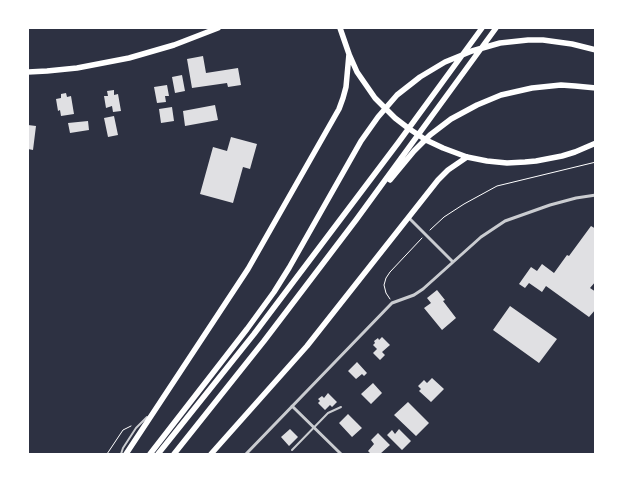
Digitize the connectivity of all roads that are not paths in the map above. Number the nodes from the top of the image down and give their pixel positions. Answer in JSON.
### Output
{"nodes":[{"id":1,"x":218,"y":28,"type":"edge"},
{"id":2,"x":340,"y":28,"type":"edge"},
{"id":3,"x":482,"y":28,"type":"edge"},
{"id":4,"x":496,"y":28,"type":"edge"},
{"id":5,"x":596,"y":50,"type":"edge"},
{"id":6,"x":349,"y":54,"type":"junction"},
{"id":7,"x":28,"y":72,"type":"edge"},
{"id":8,"x":596,"y":88,"type":"edge"},
{"id":9,"x":596,"y":143,"type":"edge"},
{"id":10,"x":466,"y":157,"type":"junction"},
{"id":11,"x":596,"y":195,"type":"edge"},
{"id":12,"x":408,"y":218,"type":"junction"},
{"id":13,"x":356,"y":220,"type":"junction"},
{"id":14,"x":453,"y":262,"type":"junction"},
{"id":15,"x":292,"y":406,"type":"junction"},
{"id":16,"x":341,"y":407,"type":"dead end"},
{"id":17,"x":156,"y":409,"type":"junction"},
{"id":18,"x":313,"y":427,"type":"junction"},
{"id":19,"x":292,"y":450,"type":"dead end"},
{"id":20,"x":121,"y":454,"type":"edge"},
{"id":21,"x":126,"y":454,"type":"edge"},
{"id":22,"x":150,"y":454,"type":"edge"},
{"id":23,"x":158,"y":454,"type":"edge"},
{"id":24,"x":174,"y":454,"type":"edge"},
{"id":25,"x":212,"y":454,"type":"edge"},
{"id":26,"x":246,"y":454,"type":"edge"},
{"id":27,"x":341,"y":454,"type":"edge"}],
"edges":[{"from":1,"to":7,"type":"main road"},
{"from":2,"to":6,"type":"main road"},
{"from":3,"to":23,"type":"main road"},
{"from":4,"to":13,"type":"main road"},
{"from":5,"to":22,"type":"main road"},
{"from":6,"to":10,"type":"main road"},
{"from":6,"to":17,"type":"main road"},
{"from":8,"to":13,"type":"main road"},
{"from":9,"to":10,"type":"main road"},
{"from":10,"to":12,"type":"main road"},
{"from":11,"to":14,"type":"street"},
{"from":12,"to":14,"type":"street"},
{"from":12,"to":25,"type":"main road"},
{"from":13,"to":24,"type":"main road"},
{"from":14,"to":15,"type":"street"},
{"from":15,"to":18,"type":"street"},
{"from":15,"to":26,"type":"street"},
{"from":16,"to":18,"type":"lane"},
{"from":17,"to":20,"type":"lane"},
{"from":17,"to":21,"type":"main road"},
{"from":18,"to":19,"type":"lane"},
{"from":18,"to":27,"type":"street"}]}
